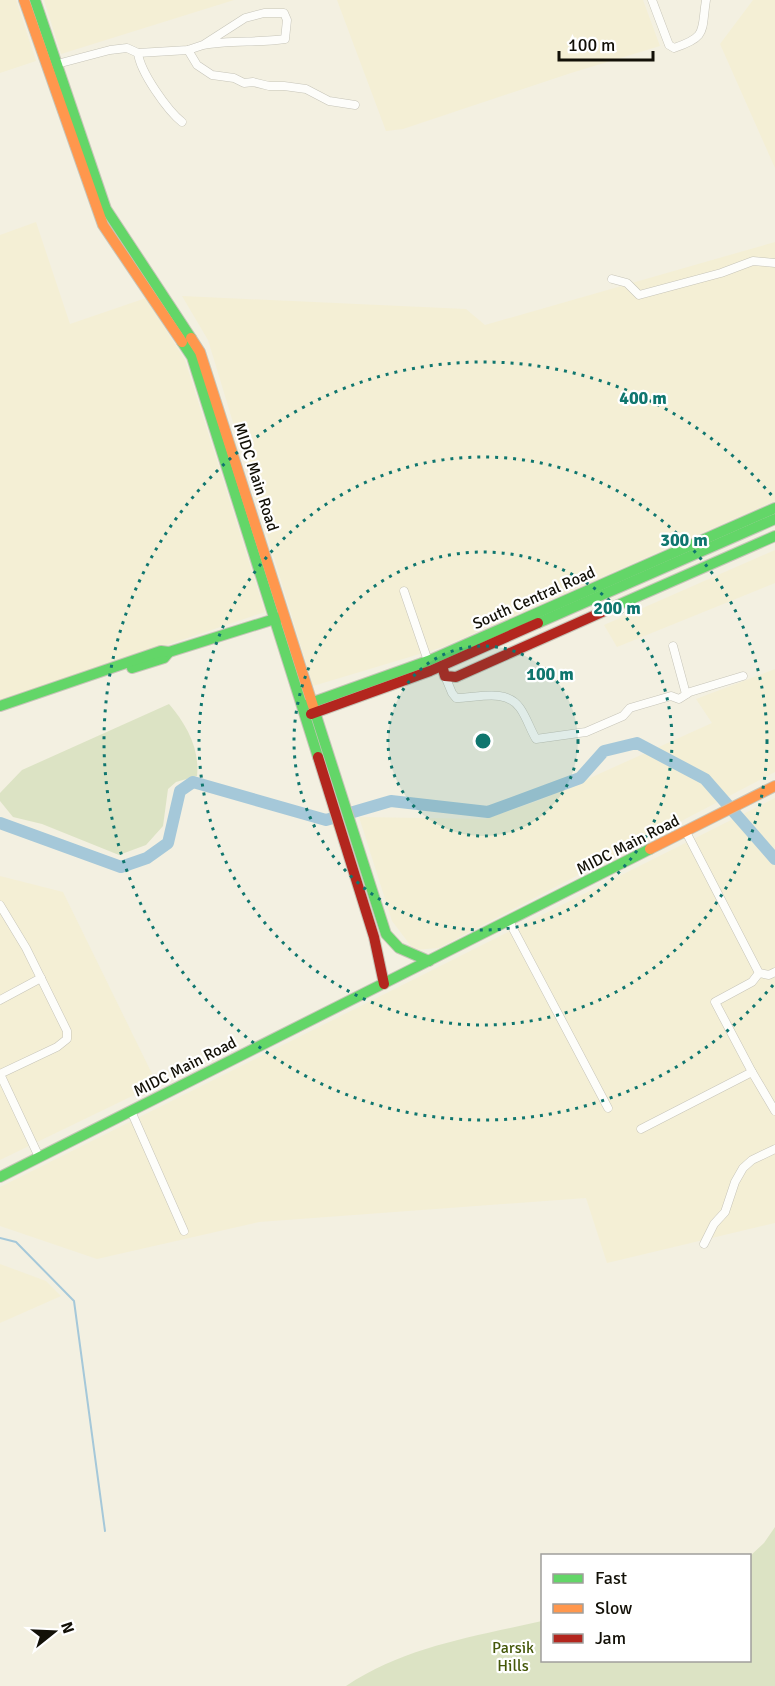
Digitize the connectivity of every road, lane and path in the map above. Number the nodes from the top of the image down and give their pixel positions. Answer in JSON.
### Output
{"nodes":[{"id":1,"x":24,"y":0,"type":"edge"},
{"id":2,"x":35,"y":0,"type":"edge"},
{"id":3,"x":652,"y":0,"type":"edge"},
{"id":4,"x":706,"y":0,"type":"edge"},
{"id":5,"x":203,"y":45,"type":"junction"},
{"id":6,"x":188,"y":50,"type":"junction"},
{"id":7,"x":138,"y":53,"type":"junction"},
{"id":8,"x":57,"y":64,"type":"junction"},
{"id":9,"x":355,"y":105,"type":"dead end"},
{"id":10,"x":182,"y":122,"type":"dead end"},
{"id":11,"x":75,"y":134,"type":"junction"},
{"id":12,"x":775,"y":263,"type":"edge"},
{"id":13,"x":612,"y":279,"type":"dead end"},
{"id":14,"x":775,"y":508,"type":"edge"},
{"id":15,"x":775,"y":519,"type":"edge"},
{"id":16,"x":775,"y":536,"type":"edge"},
{"id":17,"x":678,"y":556,"type":"junction"},
{"id":18,"x":404,"y":591,"type":"dead end"},
{"id":19,"x":279,"y":617,"type":"junction"},
{"id":20,"x":673,"y":646,"type":"dead end"},
{"id":21,"x":169,"y":652,"type":"junction"},
{"id":22,"x":428,"y":661,"type":"junction"},
{"id":23,"x":443,"y":671,"type":"junction"},
{"id":24,"x":743,"y":676,"type":"dead end"},
{"id":25,"x":686,"y":694,"type":"junction"},
{"id":26,"x":0,"y":705,"type":"edge"},
{"id":27,"x":309,"y":709,"type":"junction"},
{"id":28,"x":0,"y":712,"type":"edge"},
{"id":29,"x":775,"y":786,"type":"edge"},
{"id":30,"x":338,"y":801,"type":"junction"},
{"id":31,"x":686,"y":832,"type":"junction"},
{"id":32,"x":0,"y":905,"type":"edge"},
{"id":33,"x":509,"y":921,"type":"junction"},
{"id":34,"x":429,"y":961,"type":"junction"},
{"id":35,"x":775,"y":972,"type":"edge"},
{"id":36,"x":759,"y":973,"type":"junction"},
{"id":37,"x":41,"y":978,"type":"junction"},
{"id":38,"x":384,"y":984,"type":"junction"},
{"id":39,"x":0,"y":1000,"type":"edge"},
{"id":40,"x":752,"y":1072,"type":"junction"},
{"id":41,"x":0,"y":1074,"type":"edge"},
{"id":42,"x":608,"y":1108,"type":"dead end"},
{"id":43,"x":131,"y":1111,"type":"junction"},
{"id":44,"x":775,"y":1111,"type":"edge"},
{"id":45,"x":641,"y":1129,"type":"dead end"},
{"id":46,"x":775,"y":1149,"type":"edge"},
{"id":47,"x":39,"y":1157,"type":"junction"},
{"id":48,"x":0,"y":1177,"type":"edge"},
{"id":49,"x":184,"y":1231,"type":"dead end"},
{"id":50,"x":704,"y":1244,"type":"dead end"}],
"edges":[{"from":1,"to":11,"type":"street","name":"MIDC Main Road"},
{"from":2,"to":8,"type":"street","name":"MIDC Main Road"},
{"from":3,"to":4,"type":"street"},
{"from":5,"to":5,"type":"street"},
{"from":5,"to":6,"type":"street"},
{"from":6,"to":7,"type":"street"},
{"from":6,"to":9,"type":"street"},
{"from":7,"to":8,"type":"street"},
{"from":7,"to":10,"type":"street"},
{"from":8,"to":11,"type":"street","name":"MIDC Main Road"},
{"from":11,"to":19,"type":"street","name":"MIDC Main Road"},
{"from":12,"to":13,"type":"street"},
{"from":14,"to":17,"type":"street","name":"South Central Road"},
{"from":15,"to":17,"type":"street","name":"South Central Road"},
{"from":16,"to":23,"type":"street"},
{"from":17,"to":22,"type":"street","name":"South Central Road"},
{"from":17,"to":23,"type":"street","name":"South Central Road"},
{"from":18,"to":22,"type":"street"},
{"from":19,"to":21,"type":"street"},
{"from":19,"to":27,"type":"street","name":"MIDC Main Road"},
{"from":20,"to":25,"type":"street"},
{"from":21,"to":26,"type":"street"},
{"from":21,"to":28,"type":"street"},
{"from":22,"to":27,"type":"street","name":"South Central Road"},
{"from":23,"to":25,"type":"street"},
{"from":23,"to":27,"type":"street","name":"South Central Road"},
{"from":24,"to":25,"type":"street"},
{"from":27,"to":30,"type":"street","name":"MIDC Main Road"},
{"from":29,"to":31,"type":"street","name":"MIDC Main Road"},
{"from":30,"to":34,"type":"street","name":"MIDC Main Road"},
{"from":30,"to":38,"type":"street","name":"MIDC Main Road"},
{"from":31,"to":33,"type":"street","name":"MIDC Main Road"},
{"from":31,"to":36,"type":"street"},
{"from":32,"to":37,"type":"street"},
{"from":33,"to":34,"type":"street","name":"MIDC Main Road"},
{"from":33,"to":42,"type":"street"},
{"from":34,"to":38,"type":"street","name":"MIDC Main Road"},
{"from":35,"to":36,"type":"street"},
{"from":36,"to":40,"type":"street"},
{"from":37,"to":39,"type":"street"},
{"from":37,"to":41,"type":"street"},
{"from":38,"to":43,"type":"street","name":"MIDC Main Road"},
{"from":40,"to":44,"type":"street"},
{"from":40,"to":45,"type":"street"},
{"from":41,"to":47,"type":"street"},
{"from":43,"to":47,"type":"street","name":"MIDC Main Road"},
{"from":43,"to":49,"type":"street"},
{"from":46,"to":50,"type":"street"},
{"from":47,"to":48,"type":"street","name":"MIDC Main Road"}]}
